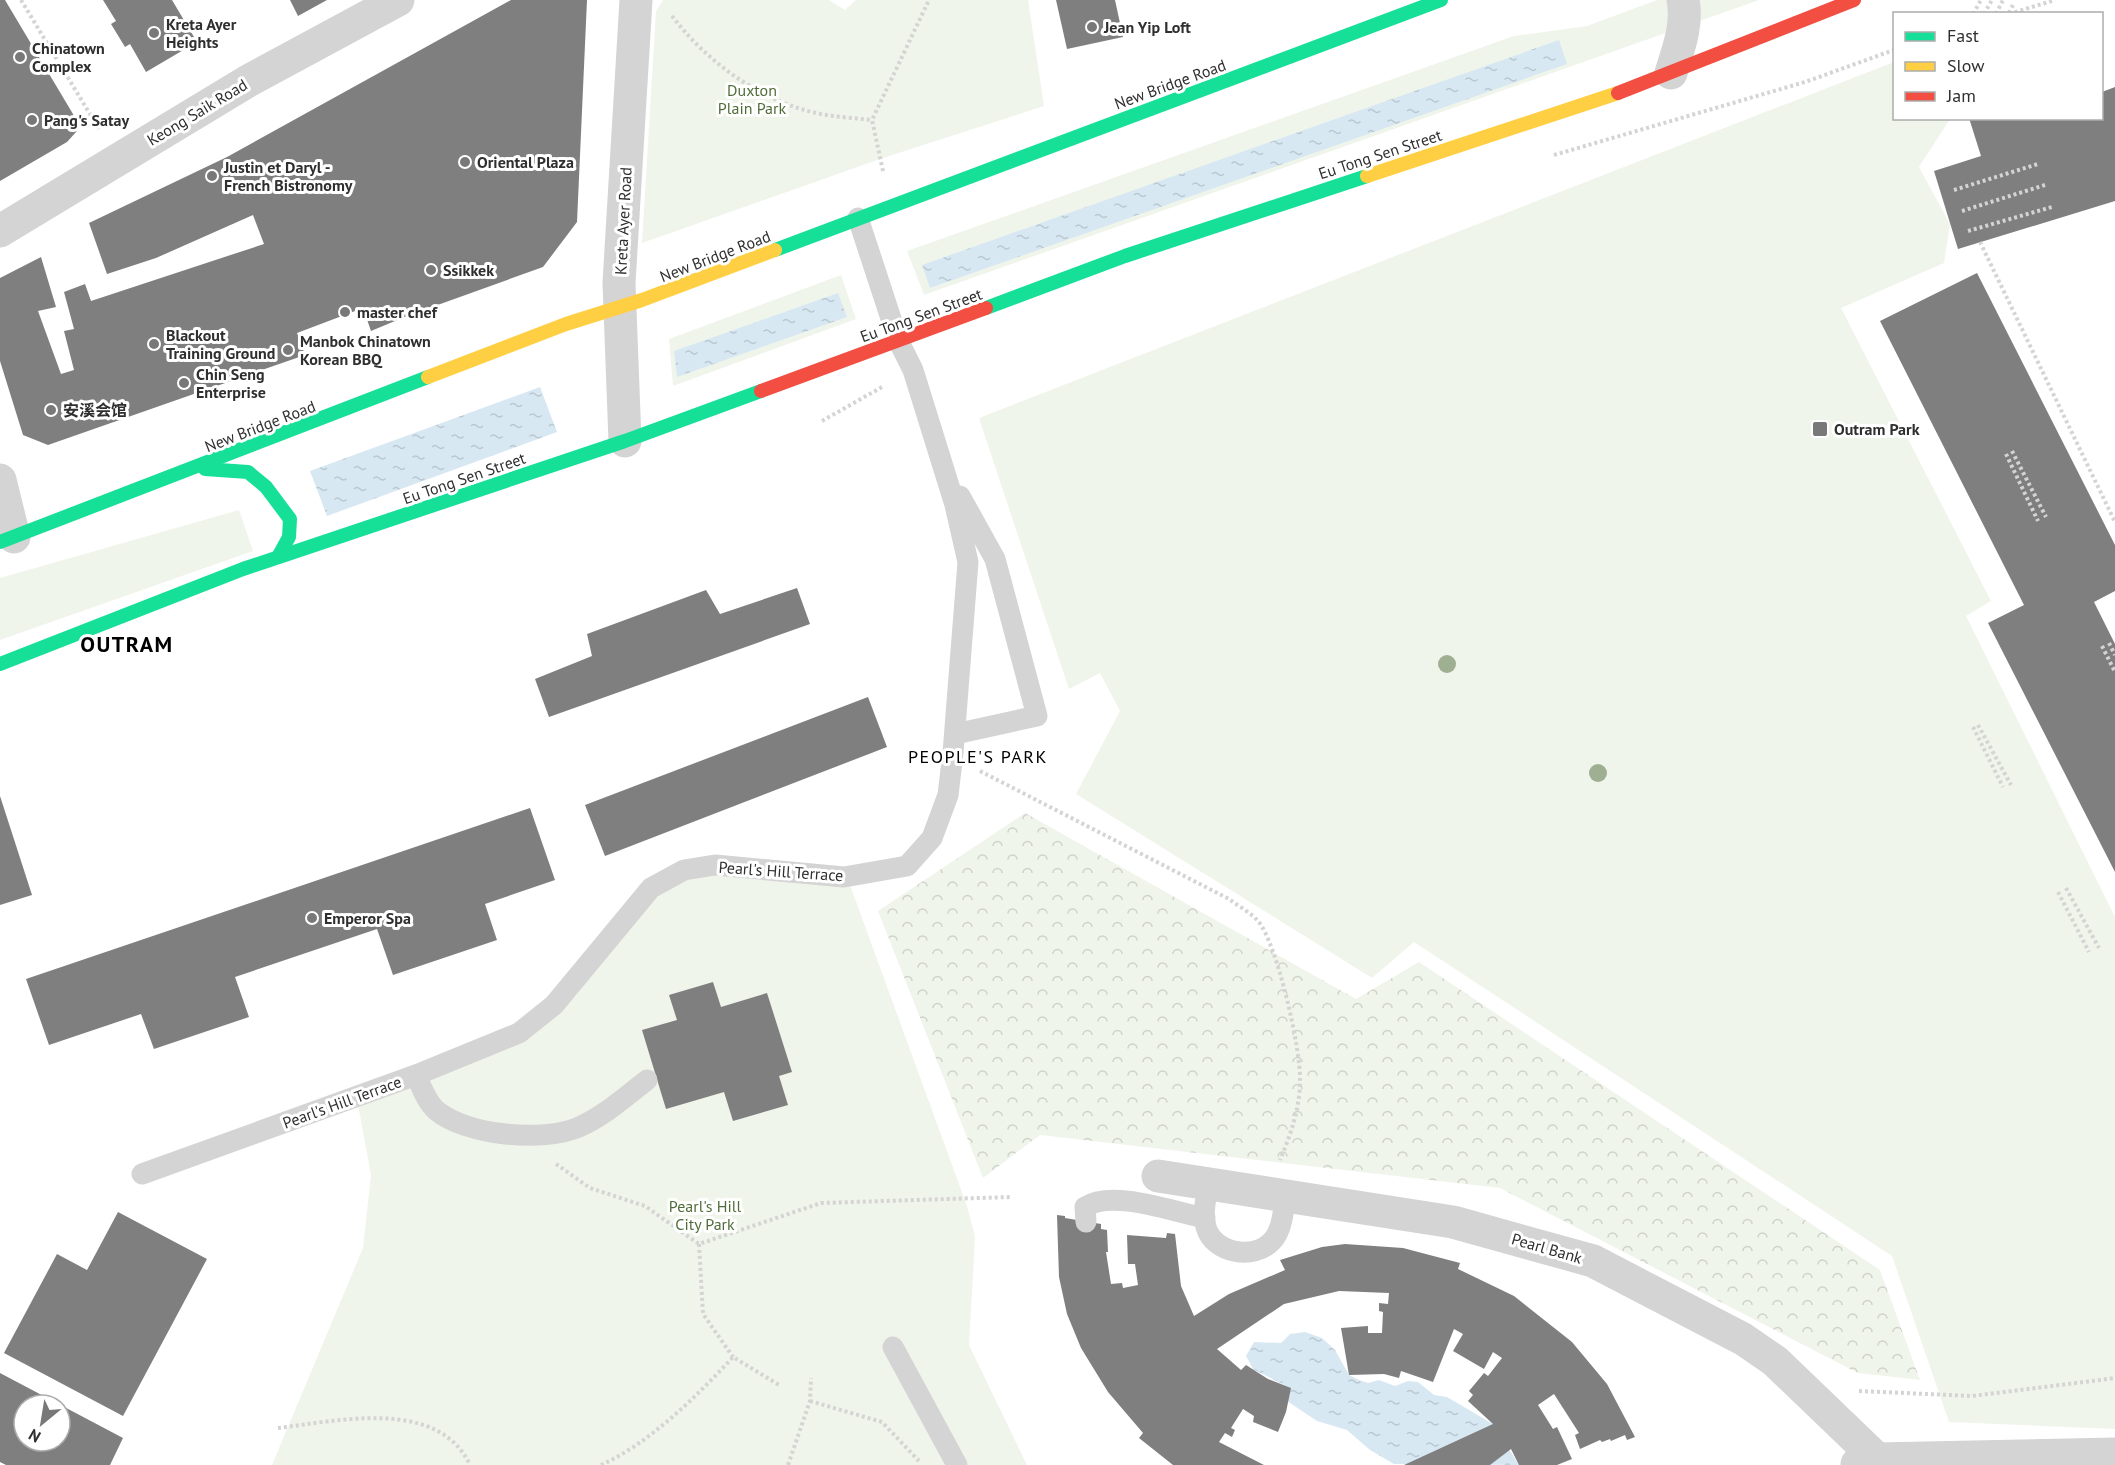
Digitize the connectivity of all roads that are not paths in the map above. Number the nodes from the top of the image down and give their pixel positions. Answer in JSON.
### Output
{"nodes":[{"id":1,"x":398,"y":0,"type":"edge"},
{"id":2,"x":1441,"y":0,"type":"edge"},
{"id":3,"x":1683,"y":0,"type":"edge"},
{"id":4,"x":1854,"y":0,"type":"edge"},
{"id":5,"x":651,"y":4,"type":"edge"},
{"id":6,"x":1671,"y":73,"type":"junction"},
{"id":7,"x":858,"y":218,"type":"junction"},
{"id":8,"x":0,"y":231,"type":"edge"},
{"id":9,"x":620,"y":309,"type":"junction"},
{"id":10,"x":898,"y":340,"type":"junction"},
{"id":11,"x":625,"y":441,"type":"junction"},
{"id":12,"x":943,"y":467,"type":"junction"},
{"id":13,"x":198,"y":468,"type":"junction"},
{"id":14,"x":0,"y":480,"type":"edge"},
{"id":15,"x":7,"y":539,"type":"edge"},
{"id":16,"x":278,"y":557,"type":"junction"},
{"id":17,"x":0,"y":664,"type":"edge"},
{"id":18,"x":954,"y":743,"type":"junction"},
{"id":19,"x":416,"y":1075,"type":"junction"},
{"id":20,"x":647,"y":1080,"type":"dead end"},
{"id":21,"x":142,"y":1174,"type":"dead end"},
{"id":22,"x":1158,"y":1176,"type":"dead end"},
{"id":23,"x":1209,"y":1184,"type":"junction"},
{"id":24,"x":1276,"y":1195,"type":"junction"},
{"id":25,"x":1205,"y":1218,"type":"junction"},
{"id":26,"x":1086,"y":1222,"type":"dead end"},
{"id":27,"x":893,"y":1347,"type":"dead end"},
{"id":28,"x":2115,"y":1454,"type":"edge"},
{"id":29,"x":1872,"y":1463,"type":"edge"},
{"id":30,"x":957,"y":1465,"type":"edge"}],
"edges":[{"from":1,"to":8,"type":"street","name":"Keong Saik Road"},
{"from":2,"to":7,"type":"main road","name":"New Bridge Road"},
{"from":3,"to":6,"type":"street"},
{"from":4,"to":6,"type":"main road","name":"Eu Tong Sen Street"},
{"from":5,"to":9,"type":"street","name":"Kreta Ayer Road"},
{"from":6,"to":10,"type":"main road","name":"Eu Tong Sen Street"},
{"from":7,"to":9,"type":"main road","name":"New Bridge Road"},
{"from":7,"to":10,"type":"lane","name":"Pearl's Hill Terrace"},
{"from":9,"to":11,"type":"street","name":"Kreta Ayer Road"},
{"from":9,"to":13,"type":"main road","name":"New Bridge Road"},
{"from":10,"to":11,"type":"main road","name":"Eu Tong Sen Street"},
{"from":10,"to":12,"type":"lane","name":"Pearl's Hill Terrace"},
{"from":11,"to":16,"type":"main road","name":"Eu Tong Sen Street"},
{"from":12,"to":18,"type":"lane","name":"Pearl's Hill Terrace"},
{"from":12,"to":18,"type":"lane"},
{"from":13,"to":15,"type":"main road","name":"New Bridge Road"},
{"from":13,"to":16,"type":"main road"},
{"from":14,"to":15,"type":"street"},
{"from":16,"to":17,"type":"main road","name":"Eu Tong Sen Street"},
{"from":18,"to":19,"type":"lane","name":"Pearl's Hill Terrace"},
{"from":19,"to":20,"type":"lane"},
{"from":19,"to":21,"type":"lane","name":"Pearl's Hill Terrace"},
{"from":22,"to":23,"type":"street","name":"Pearl Bank"},
{"from":23,"to":24,"type":"street","name":"Pearl Bank"},
{"from":23,"to":25,"type":"lane"},
{"from":24,"to":25,"type":"lane"},
{"from":24,"to":29,"type":"street","name":"Pearl Bank"},
{"from":25,"to":26,"type":"lane"},
{"from":27,"to":30,"type":"lane"},
{"from":28,"to":29,"type":"street"}]}
